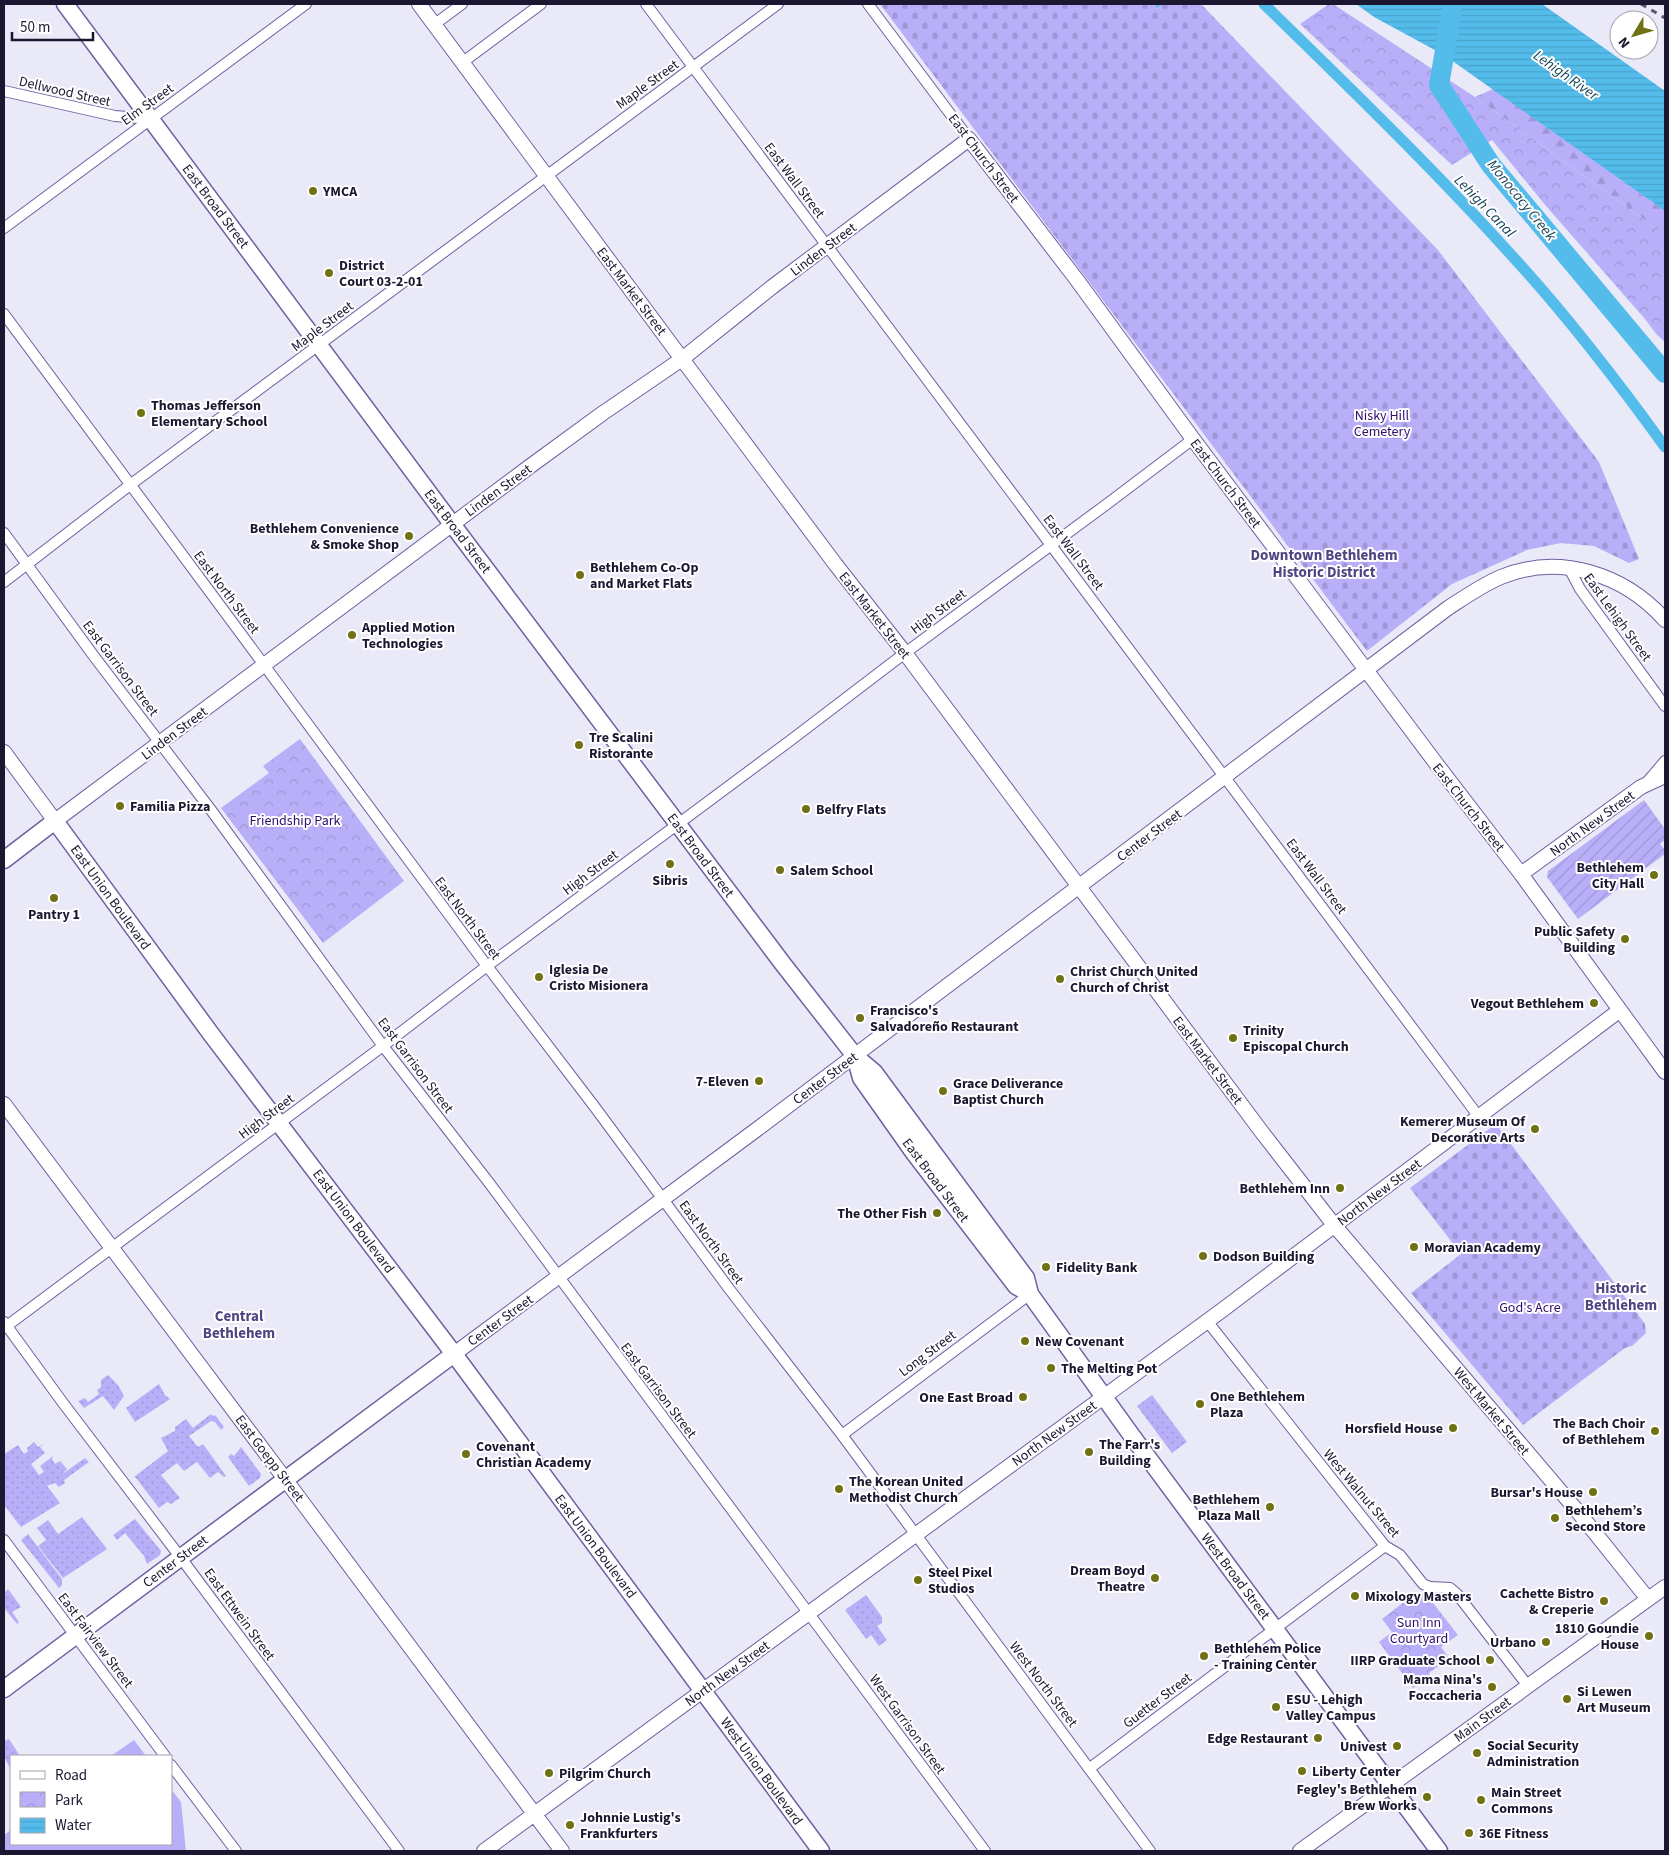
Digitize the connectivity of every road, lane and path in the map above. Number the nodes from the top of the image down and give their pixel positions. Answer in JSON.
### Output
{"nodes":[{"id":1,"x":65,"y":4,"type":"edge"},
{"id":2,"x":306,"y":4,"type":"edge"},
{"id":3,"x":419,"y":4,"type":"edge"},
{"id":4,"x":462,"y":4,"type":"edge"},
{"id":5,"x":542,"y":4,"type":"edge"},
{"id":6,"x":646,"y":4,"type":"edge"},
{"id":7,"x":778,"y":4,"type":"edge"},
{"id":8,"x":868,"y":4,"type":"edge"},
{"id":9,"x":435,"y":24,"type":"junction"},
{"id":10,"x":463,"y":62,"type":"junction"},
{"id":11,"x":693,"y":67,"type":"junction"},
{"id":12,"x":4,"y":91,"type":"edge"},
{"id":13,"x":151,"y":118,"type":"junction"},
{"id":14,"x":969,"y":139,"type":"junction"},
{"id":15,"x":546,"y":175,"type":"junction"},
{"id":16,"x":4,"y":228,"type":"edge"},
{"id":17,"x":827,"y":246,"type":"junction"},
{"id":18,"x":4,"y":314,"type":"edge"},
{"id":19,"x":320,"y":344,"type":"junction"},
{"id":20,"x":682,"y":359,"type":"junction"},
{"id":21,"x":1193,"y":439,"type":"junction"},
{"id":22,"x":130,"y":485,"type":"junction"},
{"id":23,"x":452,"y":524,"type":"junction"},
{"id":24,"x":4,"y":533,"type":"edge"},
{"id":25,"x":1052,"y":545,"type":"junction"},
{"id":26,"x":28,"y":564,"type":"junction"},
{"id":27,"x":1569,"y":568,"type":"junction"},
{"id":28,"x":4,"y":582,"type":"edge"},
{"id":29,"x":1665,"y":620,"type":"edge"},
{"id":30,"x":904,"y":653,"type":"junction"},
{"id":31,"x":264,"y":665,"type":"junction"},
{"id":32,"x":1366,"y":670,"type":"junction"},
{"id":33,"x":1665,"y":706,"type":"edge"},
{"id":34,"x":160,"y":743,"type":"junction"},
{"id":35,"x":4,"y":752,"type":"edge"},
{"id":36,"x":1665,"y":761,"type":"edge"},
{"id":37,"x":1665,"y":776,"type":"edge"},
{"id":38,"x":1225,"y":778,"type":"junction"},
{"id":39,"x":1642,"y":787,"type":"junction"},
{"id":40,"x":55,"y":821,"type":"junction"},
{"id":41,"x":678,"y":824,"type":"junction"},
{"id":42,"x":4,"y":860,"type":"edge"},
{"id":43,"x":1521,"y":874,"type":"junction"},
{"id":44,"x":1079,"y":887,"type":"junction"},
{"id":45,"x":487,"y":966,"type":"junction"},
{"id":46,"x":1620,"y":1010,"type":"junction"},
{"id":47,"x":383,"y":1046,"type":"junction"},
{"id":48,"x":855,"y":1056,"type":"junction"},
{"id":49,"x":1665,"y":1072,"type":"edge"},
{"id":50,"x":4,"y":1104,"type":"edge"},
{"id":51,"x":1479,"y":1117,"type":"junction"},
{"id":52,"x":280,"y":1123,"type":"junction"},
{"id":53,"x":664,"y":1200,"type":"junction"},
{"id":54,"x":1334,"y":1225,"type":"junction"},
{"id":55,"x":111,"y":1248,"type":"junction"},
{"id":56,"x":559,"y":1277,"type":"junction"},
{"id":57,"x":1030,"y":1294,"type":"junction"},
{"id":58,"x":1207,"y":1321,"type":"junction"},
{"id":59,"x":5,"y":1326,"type":"edge"},
{"id":60,"x":454,"y":1354,"type":"junction"},
{"id":61,"x":1104,"y":1398,"type":"junction"},
{"id":62,"x":842,"y":1435,"type":"junction"},
{"id":63,"x":286,"y":1479,"type":"junction"},
{"id":64,"x":915,"y":1535,"type":"junction"},
{"id":65,"x":4,"y":1540,"type":"edge"},
{"id":66,"x":1385,"y":1546,"type":"junction"},
{"id":67,"x":181,"y":1558,"type":"junction"},
{"id":68,"x":1665,"y":1587,"type":"edge"},
{"id":69,"x":1648,"y":1599,"type":"junction"},
{"id":70,"x":809,"y":1613,"type":"junction"},
{"id":71,"x":1275,"y":1629,"type":"junction"},
{"id":72,"x":75,"y":1635,"type":"junction"},
{"id":73,"x":1528,"y":1686,"type":"junction"},
{"id":74,"x":4,"y":1689,"type":"edge"},
{"id":75,"x":703,"y":1690,"type":"junction"},
{"id":76,"x":164,"y":1755,"type":"edge"},
{"id":77,"x":172,"y":1765,"type":"edge"},
{"id":78,"x":1090,"y":1768,"type":"junction"},
{"id":79,"x":1391,"y":1784,"type":"junction"},
{"id":80,"x":534,"y":1814,"type":"junction"},
{"id":81,"x":236,"y":1851,"type":"edge"},
{"id":82,"x":400,"y":1851,"type":"edge"},
{"id":83,"x":484,"y":1851,"type":"edge"},
{"id":84,"x":562,"y":1851,"type":"edge"},
{"id":85,"x":821,"y":1851,"type":"edge"},
{"id":86,"x":985,"y":1851,"type":"edge"},
{"id":87,"x":1150,"y":1851,"type":"edge"},
{"id":88,"x":1300,"y":1851,"type":"edge"},
{"id":89,"x":1439,"y":1851,"type":"edge"}],
"edges":[{"from":1,"to":13,"type":"main road","name":"East Broad Street"},
{"from":2,"to":13,"type":"street","name":"Elm Street"},
{"from":3,"to":9,"type":"street","name":"East Market Street"},
{"from":4,"to":9,"type":"street"},
{"from":5,"to":10,"type":"street"},
{"from":6,"to":11,"type":"street","name":"East Wall Street"},
{"from":7,"to":11,"type":"street","name":"Maple Street"},
{"from":8,"to":14,"type":"street","name":"East Church Street"},
{"from":9,"to":10,"type":"street","name":"East Market Street"},
{"from":10,"to":15,"type":"street","name":"East Market Street"},
{"from":11,"to":15,"type":"street","name":"Maple Street"},
{"from":11,"to":17,"type":"street","name":"East Wall Street"},
{"from":12,"to":13,"type":"street","name":"Dellwood Street"},
{"from":13,"to":16,"type":"street","name":"Elm Street"},
{"from":13,"to":19,"type":"main road","name":"East Broad Street"},
{"from":14,"to":17,"type":"street","name":"Linden Street"},
{"from":14,"to":21,"type":"street","name":"East Church Street"},
{"from":15,"to":19,"type":"street","name":"Maple Street"},
{"from":15,"to":20,"type":"street","name":"East Market Street"},
{"from":17,"to":20,"type":"street","name":"Linden Street"},
{"from":17,"to":25,"type":"street","name":"East Wall Street"},
{"from":18,"to":22,"type":"street","name":"East North Street"},
{"from":19,"to":22,"type":"street","name":"Maple Street"},
{"from":19,"to":23,"type":"main road","name":"East Broad Street"},
{"from":20,"to":23,"type":"street","name":"Linden Street"},
{"from":20,"to":30,"type":"street","name":"East Market Street"},
{"from":21,"to":25,"type":"street","name":"High Street"},
{"from":21,"to":32,"type":"street","name":"East Church Street"},
{"from":22,"to":26,"type":"street","name":"Maple Street"},
{"from":22,"to":31,"type":"street","name":"East North Street"},
{"from":23,"to":31,"type":"street","name":"Linden Street"},
{"from":23,"to":41,"type":"main road","name":"East Broad Street"},
{"from":24,"to":26,"type":"street","name":"East Garrison Street"},
{"from":25,"to":30,"type":"street","name":"High Street"},
{"from":25,"to":38,"type":"street","name":"East Wall Street"},
{"from":26,"to":28,"type":"street","name":"Maple Street"},
{"from":26,"to":34,"type":"street","name":"East Garrison Street"},
{"from":27,"to":29,"type":"street","name":"Center Street"},
{"from":27,"to":32,"type":"street","name":"Center Street"},
{"from":27,"to":33,"type":"street","name":"East Lehigh Street"},
{"from":30,"to":41,"type":"street","name":"High Street"},
{"from":30,"to":44,"type":"street","name":"East Market Street"},
{"from":31,"to":34,"type":"street","name":"Linden Street"},
{"from":31,"to":45,"type":"street","name":"East North Street"},
{"from":32,"to":38,"type":"street","name":"Center Street"},
{"from":32,"to":43,"type":"street","name":"East Church Street"},
{"from":34,"to":40,"type":"street","name":"Linden Street"},
{"from":34,"to":47,"type":"street","name":"East Garrison Street"},
{"from":35,"to":40,"type":"street","name":"East Union Boulevard"},
{"from":36,"to":39,"type":"street"},
{"from":37,"to":39,"type":"street","name":"North New Street"},
{"from":38,"to":44,"type":"street","name":"Center Street"},
{"from":38,"to":51,"type":"street","name":"East Wall Street"},
{"from":39,"to":43,"type":"street","name":"North New Street"},
{"from":40,"to":42,"type":"main road","name":"Linden Street"},
{"from":40,"to":52,"type":"main road","name":"East Union Boulevard"},
{"from":41,"to":45,"type":"street","name":"High Street"},
{"from":41,"to":48,"type":"main road","name":"East Broad Street"},
{"from":43,"to":46,"type":"street","name":"East Church Street"},
{"from":44,"to":48,"type":"street","name":"Center Street"},
{"from":44,"to":54,"type":"street","name":"East Market Street"},
{"from":45,"to":47,"type":"street","name":"High Street"},
{"from":45,"to":53,"type":"street","name":"East North Street"},
{"from":46,"to":49,"type":"street","name":"East Church Street"},
{"from":46,"to":51,"type":"street","name":"North New Street"},
{"from":47,"to":52,"type":"street","name":"High Street"},
{"from":47,"to":56,"type":"street","name":"East Garrison Street"},
{"from":48,"to":53,"type":"street","name":"Center Street"},
{"from":48,"to":57,"type":"main road","name":"East Broad Street"},
{"from":50,"to":55,"type":"street","name":"East Goepp Street"},
{"from":51,"to":54,"type":"street","name":"North New Street"},
{"from":52,"to":55,"type":"street","name":"High Street"},
{"from":52,"to":60,"type":"main road","name":"East Union Boulevard"},
{"from":53,"to":56,"type":"street","name":"Center Street"},
{"from":53,"to":62,"type":"street","name":"East North Street"},
{"from":54,"to":58,"type":"street","name":"North New Street"},
{"from":54,"to":69,"type":"street","name":"West Market Street"},
{"from":55,"to":59,"type":"street","name":"High Street"},
{"from":55,"to":63,"type":"street","name":"East Goepp Street"},
{"from":56,"to":60,"type":"street","name":"Center Street"},
{"from":56,"to":70,"type":"street","name":"East Garrison Street"},
{"from":57,"to":61,"type":"main road","name":"East Broad Street"},
{"from":57,"to":62,"type":"street","name":"Long Street"},
{"from":58,"to":61,"type":"street","name":"North New Street"},
{"from":58,"to":66,"type":"street","name":"West Walnut Street"},
{"from":59,"to":67,"type":"street","name":"East Ettwein Street"},
{"from":60,"to":63,"type":"main road","name":"Center Street"},
{"from":60,"to":75,"type":"main road","name":"East Union Boulevard"},
{"from":61,"to":64,"type":"street","name":"North New Street"},
{"from":61,"to":71,"type":"main road","name":"West Broad Street"},
{"from":62,"to":64,"type":"street","name":"East North Street"},
{"from":63,"to":67,"type":"main road","name":"Center Street"},
{"from":63,"to":80,"type":"street","name":"East Goepp Street"},
{"from":64,"to":70,"type":"street","name":"North New Street"},
{"from":64,"to":78,"type":"street","name":"West North Street"},
{"from":65,"to":72,"type":"street","name":"East Fairview Street"},
{"from":66,"to":71,"type":"street","name":"Guetter Street"},
{"from":66,"to":73,"type":"street","name":"West Walnut Street"},
{"from":67,"to":72,"type":"main road","name":"Center Street"},
{"from":67,"to":82,"type":"street","name":"East Ettwein Street"},
{"from":68,"to":69,"type":"street","name":"Main Street"},
{"from":69,"to":73,"type":"street","name":"Main Street"},
{"from":70,"to":75,"type":"street","name":"North New Street"},
{"from":70,"to":86,"type":"street","name":"West Garrison Street"},
{"from":71,"to":78,"type":"street","name":"Guetter Street"},
{"from":71,"to":79,"type":"main road","name":"West Broad Street"},
{"from":72,"to":74,"type":"main road","name":"Center Street"},
{"from":72,"to":76,"type":"street","name":"East Fairview Street"},
{"from":73,"to":79,"type":"street","name":"Main Street"},
{"from":75,"to":80,"type":"street","name":"North New Street"},
{"from":75,"to":85,"type":"main road","name":"West Union Boulevard"},
{"from":77,"to":81,"type":"street"},
{"from":78,"to":87,"type":"street","name":"West North Street"},
{"from":79,"to":88,"type":"street","name":"Main Street"},
{"from":79,"to":89,"type":"main road","name":"West Broad Street"},
{"from":80,"to":83,"type":"street","name":"North New Street"},
{"from":80,"to":84,"type":"street","name":"East Goepp Street"}]}
